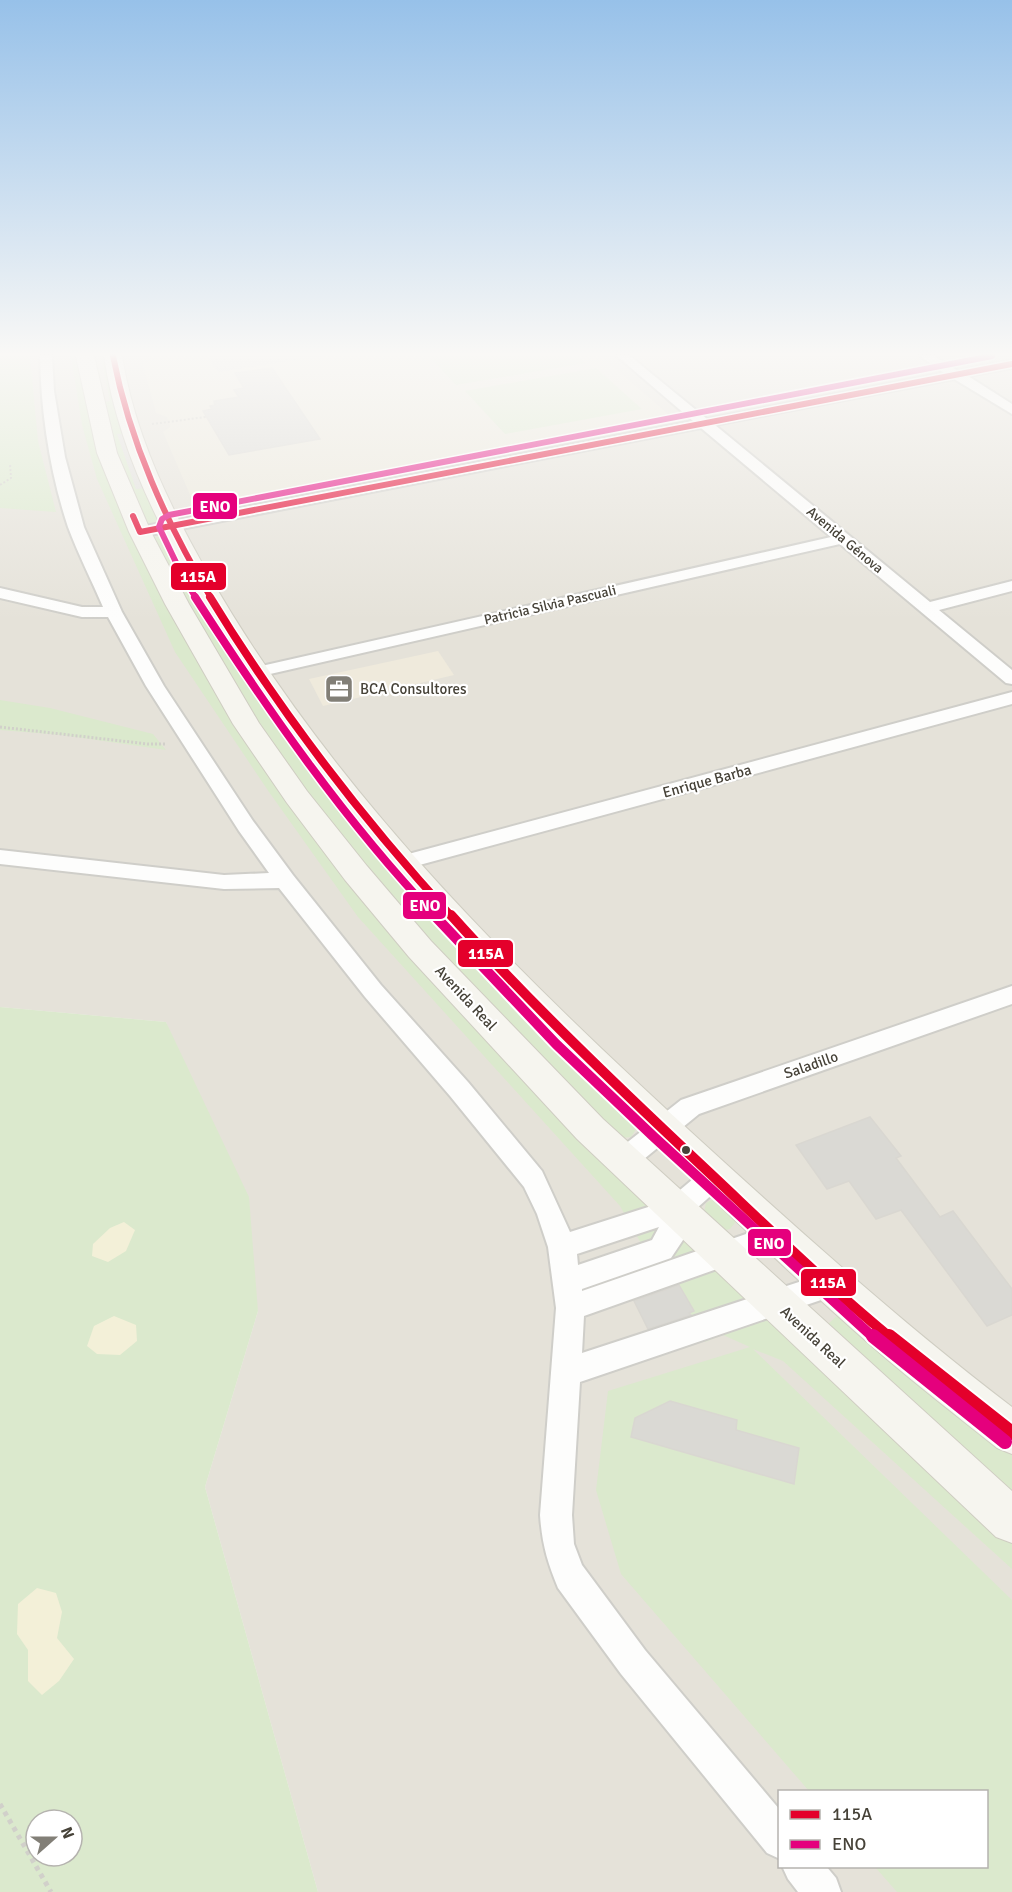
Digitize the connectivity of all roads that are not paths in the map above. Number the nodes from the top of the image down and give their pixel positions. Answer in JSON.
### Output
{"nodes":[{"id":1,"x":56,"y":444,"type":"edge"},
{"id":2,"x":105,"y":444,"type":"edge"},
{"id":3,"x":137,"y":444,"type":"edge"},
{"id":4,"x":599,"y":444,"type":"edge"},
{"id":5,"x":729,"y":444,"type":"edge"},
{"id":6,"x":155,"y":530,"type":"junction"},
{"id":7,"x":843,"y":539,"type":"junction"},
{"id":8,"x":1012,"y":586,"type":"edge"},
{"id":9,"x":0,"y":593,"type":"edge"},
{"id":10,"x":927,"y":608,"type":"junction"},
{"id":11,"x":114,"y":612,"type":"junction"},
{"id":12,"x":256,"y":672,"type":"junction"},
{"id":13,"x":1012,"y":679,"type":"edge"},
{"id":14,"x":1012,"y":698,"type":"edge"},
{"id":15,"x":0,"y":857,"type":"edge"},
{"id":16,"x":401,"y":864,"type":"junction"},
{"id":17,"x":285,"y":880,"type":"junction"},
{"id":18,"x":1012,"y":995,"type":"edge"},
{"id":19,"x":662,"y":1128,"type":"junction"},
{"id":20,"x":624,"y":1160,"type":"junction"},
{"id":21,"x":715,"y":1176,"type":"junction"},
{"id":22,"x":676,"y":1210,"type":"junction"},
{"id":23,"x":772,"y":1229,"type":"junction"},
{"id":24,"x":562,"y":1247,"type":"junction"},
{"id":25,"x":725,"y":1254,"type":"junction"},
{"id":26,"x":826,"y":1279,"type":"junction"},
{"id":27,"x":569,"y":1295,"type":"junction"},
{"id":28,"x":777,"y":1304,"type":"junction"},
{"id":29,"x":567,"y":1372,"type":"junction"},
{"id":30,"x":1012,"y":1432,"type":"edge"},
{"id":31,"x":1012,"y":1521,"type":"edge"},
{"id":32,"x":778,"y":1838,"type":"edge"},
{"id":33,"x":803,"y":1868,"type":"edge"},
{"id":34,"x":822,"y":1892,"type":"edge"}],
"edges":[{"from":1,"to":11,"type":"street"},
{"from":2,"to":6,"type":"main road","name":"Avenida Real"},
{"from":3,"to":6,"type":"main road","name":"Avenida Real"},
{"from":4,"to":6,"type":"street"},
{"from":5,"to":7,"type":"street","name":"Avenida Génova"},
{"from":6,"to":12,"type":"main road","name":"Avenida Real"},
{"from":6,"to":20,"type":"main road","name":"Avenida Real"},
{"from":7,"to":10,"type":"street","name":"Avenida Génova"},
{"from":7,"to":12,"type":"street","name":"Patricia Silvia Pascuali"},
{"from":8,"to":10,"type":"street"},
{"from":9,"to":11,"type":"street"},
{"from":10,"to":13,"type":"street","name":"Avenida Génova"},
{"from":11,"to":17,"type":"street"},
{"from":12,"to":16,"type":"main road","name":"Avenida Real"},
{"from":14,"to":16,"type":"street","name":"Enrique Barba"},
{"from":15,"to":17,"type":"street"},
{"from":16,"to":19,"type":"main road","name":"Avenida Real"},
{"from":17,"to":24,"type":"street"},
{"from":18,"to":19,"type":"street","name":"Saladillo"},
{"from":19,"to":20,"type":"street","name":"Saladillo"},
{"from":19,"to":21,"type":"main road","name":"Avenida Real"},
{"from":20,"to":22,"type":"main road","name":"Avenida Real"},
{"from":21,"to":22,"type":"street"},
{"from":21,"to":23,"type":"main road","name":"Avenida Real"},
{"from":22,"to":24,"type":"street"},
{"from":22,"to":25,"type":"main road","name":"Avenida Real"},
{"from":22,"to":27,"type":"street"},
{"from":23,"to":25,"type":"street"},
{"from":23,"to":26,"type":"main road","name":"Avenida Real"},
{"from":24,"to":27,"type":"street"},
{"from":25,"to":27,"type":"street"},
{"from":25,"to":28,"type":"main road","name":"Avenida Real"},
{"from":26,"to":28,"type":"street"},
{"from":26,"to":30,"type":"main road","name":"Avenida Real"},
{"from":27,"to":29,"type":"street"},
{"from":28,"to":29,"type":"street"},
{"from":28,"to":31,"type":"main road","name":"Avenida Real"},
{"from":29,"to":32,"type":"street"},
{"from":33,"to":34,"type":"street"}]}
